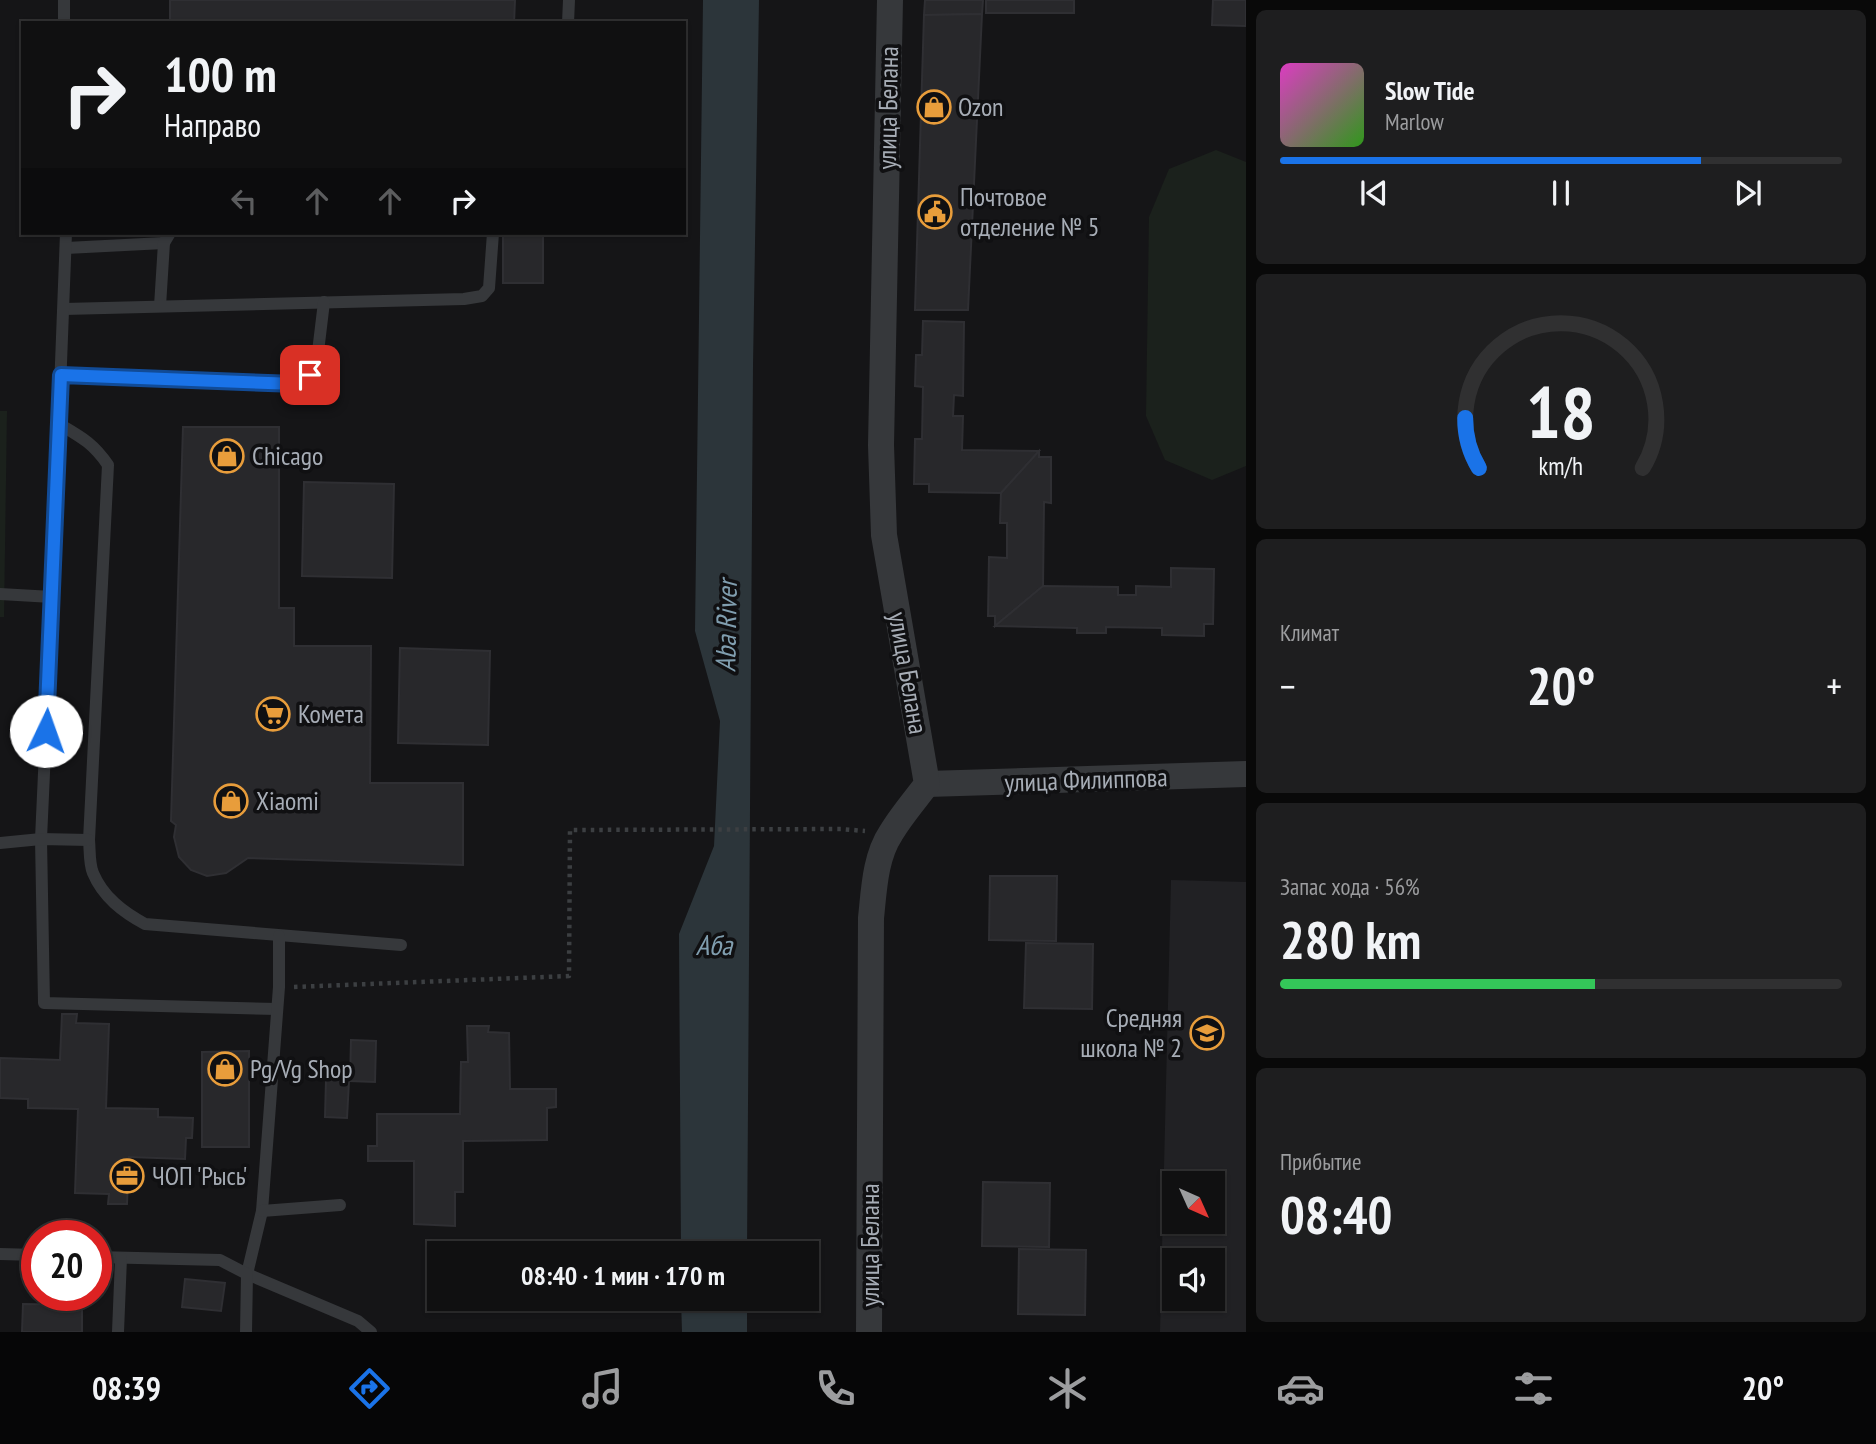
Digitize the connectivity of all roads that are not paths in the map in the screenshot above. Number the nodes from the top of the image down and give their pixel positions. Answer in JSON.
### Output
{"nodes":[{"id":1,"x":64,"y":0,"type":"edge"},
{"id":2,"x":569,"y":0,"type":"edge"},
{"id":3,"x":890,"y":0,"type":"edge"},
{"id":4,"x":64,"y":21,"type":"edge"},
{"id":5,"x":568,"y":21,"type":"edge"},
{"id":6,"x":66,"y":235,"type":"edge"},
{"id":7,"x":493,"y":235,"type":"edge"},
{"id":8,"x":167,"y":238,"type":"edge"},
{"id":9,"x":66,"y":247,"type":"junction"},
{"id":10,"x":324,"y":302,"type":"junction"},
{"id":11,"x":160,"y":306,"type":"junction"},
{"id":12,"x":64,"y":309,"type":"junction"},
{"id":13,"x":61,"y":375,"type":"junction"},
{"id":14,"x":59,"y":424,"type":"junction"},
{"id":15,"x":0,"y":594,"type":"edge"},
{"id":16,"x":52,"y":597,"type":"junction"},
{"id":17,"x":1246,"y":774,"type":"edge"},
{"id":18,"x":927,"y":784,"type":"junction"},
{"id":19,"x":41,"y":839,"type":"junction"},
{"id":20,"x":89,"y":840,"type":"junction"},
{"id":21,"x":0,"y":843,"type":"edge"},
{"id":22,"x":279,"y":936,"type":"junction"},
{"id":23,"x":401,"y":945,"type":"dead end"},
{"id":24,"x":277,"y":1009,"type":"junction"},
{"id":25,"x":340,"y":1205,"type":"dead end"},
{"id":26,"x":262,"y":1211,"type":"junction"},
{"id":27,"x":0,"y":1254,"type":"edge"},
{"id":28,"x":21,"y":1255,"type":"edge"},
{"id":29,"x":112,"y":1258,"type":"edge"},
{"id":30,"x":121,"y":1258,"type":"junction"},
{"id":31,"x":247,"y":1273,"type":"junction"},
{"id":32,"x":118,"y":1332,"type":"edge"},
{"id":33,"x":246,"y":1332,"type":"edge"},
{"id":34,"x":371,"y":1332,"type":"edge"},
{"id":35,"x":869,"y":1332,"type":"edge"}],
"edges":[{"from":1,"to":4,"type":"lane"},
{"from":2,"to":5,"type":"lane"},
{"from":3,"to":18,"type":"street","name":"улица Белана"},
{"from":6,"to":9,"type":"lane"},
{"from":7,"to":10,"type":"lane"},
{"from":8,"to":9,"type":"lane"},
{"from":8,"to":11,"type":"lane"},
{"from":9,"to":12,"type":"lane"},
{"from":10,"to":11,"type":"lane"},
{"from":10,"to":13,"type":"lane"},
{"from":11,"to":12,"type":"lane"},
{"from":12,"to":13,"type":"lane"},
{"from":13,"to":14,"type":"lane"},
{"from":14,"to":16,"type":"lane"},
{"from":14,"to":20,"type":"lane"},
{"from":15,"to":16,"type":"lane"},
{"from":16,"to":19,"type":"lane"},
{"from":17,"to":18,"type":"street","name":"улица Филиппова"},
{"from":18,"to":35,"type":"street","name":"улица Белана"},
{"from":19,"to":20,"type":"lane"},
{"from":19,"to":21,"type":"lane"},
{"from":19,"to":24,"type":"lane"},
{"from":20,"to":22,"type":"lane"},
{"from":22,"to":23,"type":"lane"},
{"from":22,"to":24,"type":"lane"},
{"from":24,"to":26,"type":"lane"},
{"from":25,"to":26,"type":"lane"},
{"from":26,"to":31,"type":"lane"},
{"from":27,"to":28,"type":"lane"},
{"from":29,"to":30,"type":"lane"},
{"from":30,"to":31,"type":"lane"},
{"from":30,"to":32,"type":"lane"},
{"from":31,"to":33,"type":"lane"},
{"from":31,"to":34,"type":"lane"}]}
